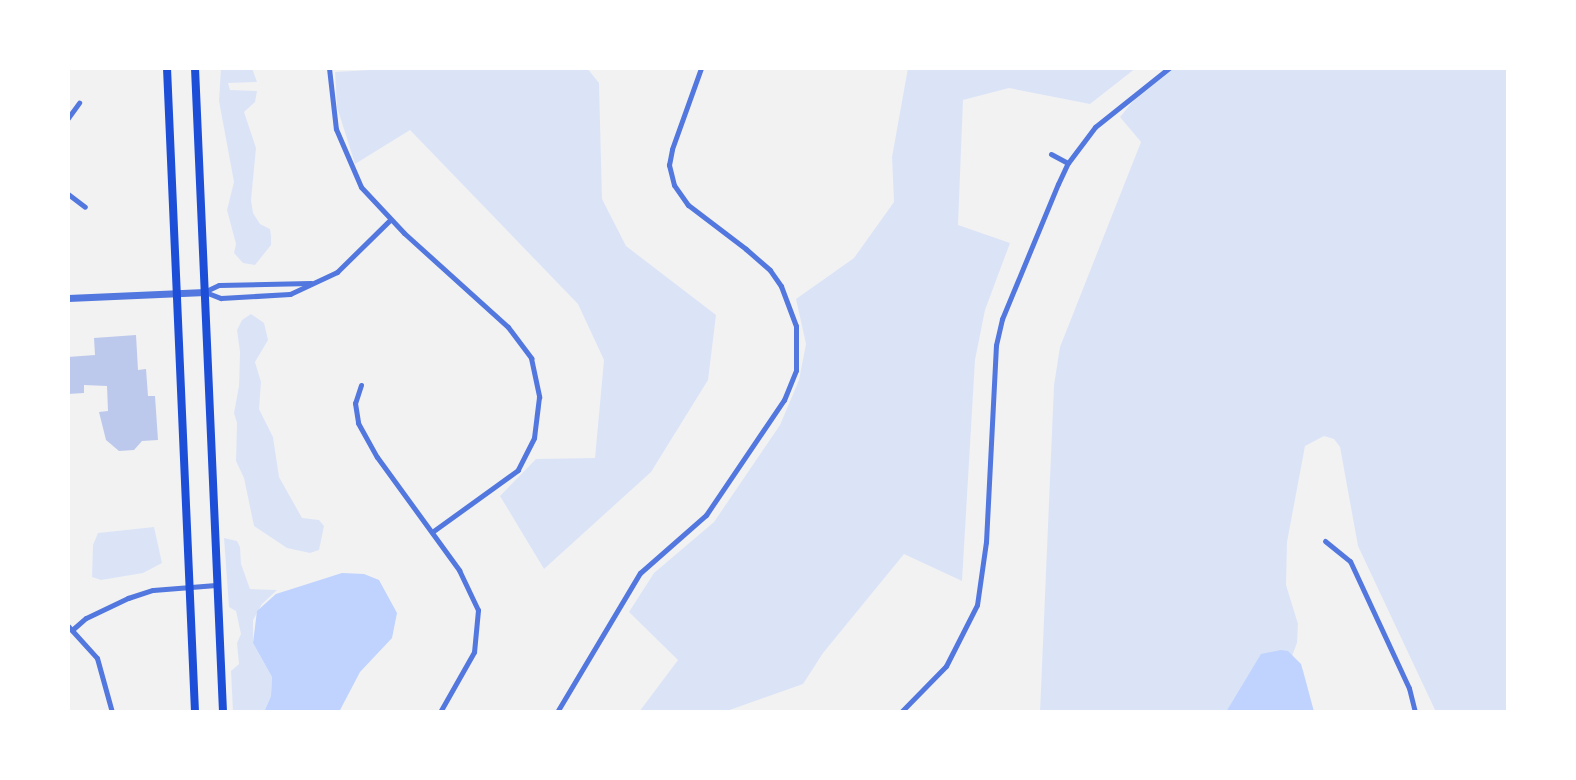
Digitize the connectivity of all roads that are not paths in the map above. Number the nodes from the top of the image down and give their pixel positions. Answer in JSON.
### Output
{"nodes":[{"id":1,"x":167,"y":68,"type":"edge"},
{"id":2,"x":195,"y":68,"type":"edge"},
{"id":3,"x":329,"y":68,"type":"edge"},
{"id":4,"x":701,"y":68,"type":"edge"},
{"id":5,"x":1169,"y":68,"type":"edge"},
{"id":6,"x":79,"y":103,"type":"dead end"},
{"id":7,"x":68,"y":117,"type":"edge"},
{"id":8,"x":1051,"y":154,"type":"dead end"},
{"id":9,"x":1068,"y":163,"type":"junction"},
{"id":10,"x":68,"y":194,"type":"edge"},
{"id":11,"x":85,"y":207,"type":"dead end"},
{"id":12,"x":390,"y":220,"type":"junction"},
{"id":13,"x":311,"y":283,"type":"junction"},
{"id":14,"x":205,"y":292,"type":"junction"},
{"id":15,"x":176,"y":293,"type":"junction"},
{"id":16,"x":68,"y":298,"type":"edge"},
{"id":17,"x":361,"y":385,"type":"dead end"},
{"id":18,"x":432,"y":532,"type":"junction"},
{"id":19,"x":1325,"y":541,"type":"dead end"},
{"id":20,"x":216,"y":585,"type":"junction"},
{"id":21,"x":188,"y":587,"type":"junction"},
{"id":22,"x":70,"y":628,"type":"edge"},
{"id":23,"x":112,"y":712,"type":"edge"},
{"id":24,"x":195,"y":712,"type":"edge"},
{"id":25,"x":223,"y":712,"type":"edge"},
{"id":26,"x":440,"y":712,"type":"edge"},
{"id":27,"x":557,"y":712,"type":"edge"},
{"id":28,"x":901,"y":712,"type":"edge"},
{"id":29,"x":1415,"y":712,"type":"edge"}],
"edges":[{"from":1,"to":15,"type":"main road"},
{"from":2,"to":14,"type":"main road"},
{"from":3,"to":12,"type":"street"},
{"from":4,"to":27,"type":"street"},
{"from":5,"to":9,"type":"street"},
{"from":6,"to":7,"type":"street"},
{"from":8,"to":9,"type":"street"},
{"from":9,"to":28,"type":"street"},
{"from":10,"to":11,"type":"street"},
{"from":12,"to":13,"type":"street"},
{"from":12,"to":18,"type":"street"},
{"from":13,"to":14,"type":"street"},
{"from":13,"to":14,"type":"street"},
{"from":14,"to":15,"type":"street"},
{"from":14,"to":20,"type":"main road"},
{"from":15,"to":16,"type":"street"},
{"from":15,"to":21,"type":"main road"},
{"from":17,"to":18,"type":"street"},
{"from":18,"to":26,"type":"street"},
{"from":19,"to":29,"type":"street"},
{"from":20,"to":21,"type":"street"},
{"from":20,"to":25,"type":"main road"},
{"from":21,"to":22,"type":"street"},
{"from":21,"to":24,"type":"main road"},
{"from":22,"to":23,"type":"street"}]}
